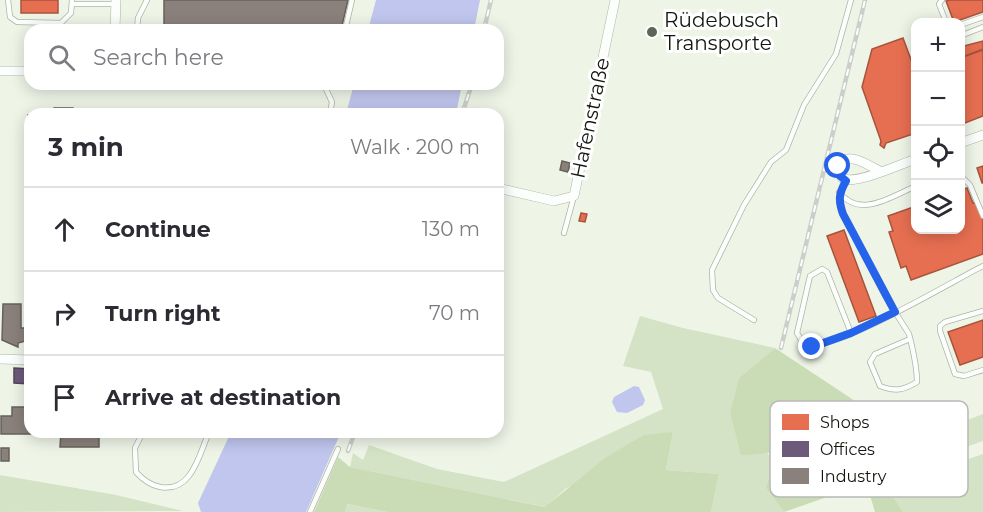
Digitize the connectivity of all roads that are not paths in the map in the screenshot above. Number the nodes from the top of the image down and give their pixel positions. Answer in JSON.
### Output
{"nodes":[{"id":1,"x":8,"y":0,"type":"edge"},
{"id":2,"x":147,"y":0,"type":"edge"},
{"id":3,"x":352,"y":0,"type":"edge"},
{"id":4,"x":615,"y":0,"type":"edge"},
{"id":5,"x":851,"y":0,"type":"edge"},
{"id":6,"x":942,"y":0,"type":"edge"},
{"id":7,"x":72,"y":2,"type":"edge"},
{"id":8,"x":116,"y":2,"type":"edge"},
{"id":9,"x":983,"y":17,"type":"edge"},
{"id":10,"x":944,"y":18,"type":"edge"},
{"id":11,"x":965,"y":23,"type":"edge"},
{"id":12,"x":115,"y":24,"type":"edge"},
{"id":13,"x":138,"y":24,"type":"edge"},
{"id":14,"x":346,"y":24,"type":"edge"},
{"id":15,"x":983,"y":27,"type":"edge"},
{"id":16,"x":965,"y":34,"type":"edge"},
{"id":17,"x":0,"y":71,"type":"edge"},
{"id":18,"x":24,"y":71,"type":"edge"},
{"id":19,"x":326,"y":90,"type":"edge"},
{"id":20,"x":331,"y":108,"type":"edge"},
{"id":21,"x":983,"y":135,"type":"edge"},
{"id":22,"x":965,"y":141,"type":"edge"},
{"id":23,"x":911,"y":160,"type":"edge"},
{"id":24,"x":880,"y":171,"type":"junction"},
{"id":25,"x":965,"y":180,"type":"edge"},
{"id":26,"x":846,"y":181,"type":"junction"},
{"id":27,"x":911,"y":188,"type":"edge"},
{"id":28,"x":504,"y":189,"type":"edge"},
{"id":29,"x":839,"y":192,"type":"junction"},
{"id":30,"x":574,"y":196,"type":"junction"},
{"id":31,"x":983,"y":216,"type":"edge"},
{"id":32,"x":564,"y":233,"type":"dead end"},
{"id":33,"x":983,"y":266,"type":"edge"},
{"id":34,"x":983,"y":311,"type":"edge"},
{"id":35,"x":895,"y":312,"type":"junction"},
{"id":36,"x":754,"y":321,"type":"dead end"},
{"id":37,"x":851,"y":333,"type":"junction"},
{"id":38,"x":910,"y":339,"type":"junction"},
{"id":39,"x":0,"y":359,"type":"edge"},
{"id":40,"x":24,"y":360,"type":"edge"},
{"id":41,"x":983,"y":370,"type":"edge"},
{"id":42,"x":140,"y":438,"type":"edge"},
{"id":43,"x":206,"y":438,"type":"edge"},
{"id":44,"x":338,"y":449,"type":"dead end"},
{"id":45,"x":310,"y":512,"type":"edge"}],
"edges":[{"from":1,"to":7,"type":"lane"},
{"from":2,"to":13,"type":"lane"},
{"from":3,"to":14,"type":"lane"},
{"from":4,"to":30,"type":"street","name":"Hafenstraße"},
{"from":5,"to":36,"type":"lane"},
{"from":6,"to":10,"type":"lane"},
{"from":7,"to":8,"type":"lane"},
{"from":8,"to":12,"type":"street"},
{"from":9,"to":11,"type":"lane"},
{"from":15,"to":16,"type":"lane"},
{"from":17,"to":18,"type":"street"},
{"from":19,"to":20,"type":"lane"},
{"from":21,"to":22,"type":"street"},
{"from":23,"to":24,"type":"street"},
{"from":24,"to":26,"type":"street"},
{"from":24,"to":26,"type":"street"},
{"from":25,"to":31,"type":"lane"},
{"from":26,"to":29,"type":"lane"},
{"from":27,"to":29,"type":"lane"},
{"from":28,"to":30,"type":"street","name":"Hafenstraße"},
{"from":29,"to":35,"type":"lane"},
{"from":30,"to":32,"type":"lane"},
{"from":33,"to":35,"type":"lane"},
{"from":34,"to":41,"type":"lane"},
{"from":35,"to":37,"type":"lane"},
{"from":35,"to":38,"type":"lane"},
{"from":37,"to":37,"type":"lane"},
{"from":38,"to":38,"type":"lane"},
{"from":39,"to":40,"type":"street"},
{"from":42,"to":43,"type":"lane"},
{"from":44,"to":45,"type":"lane"}]}
